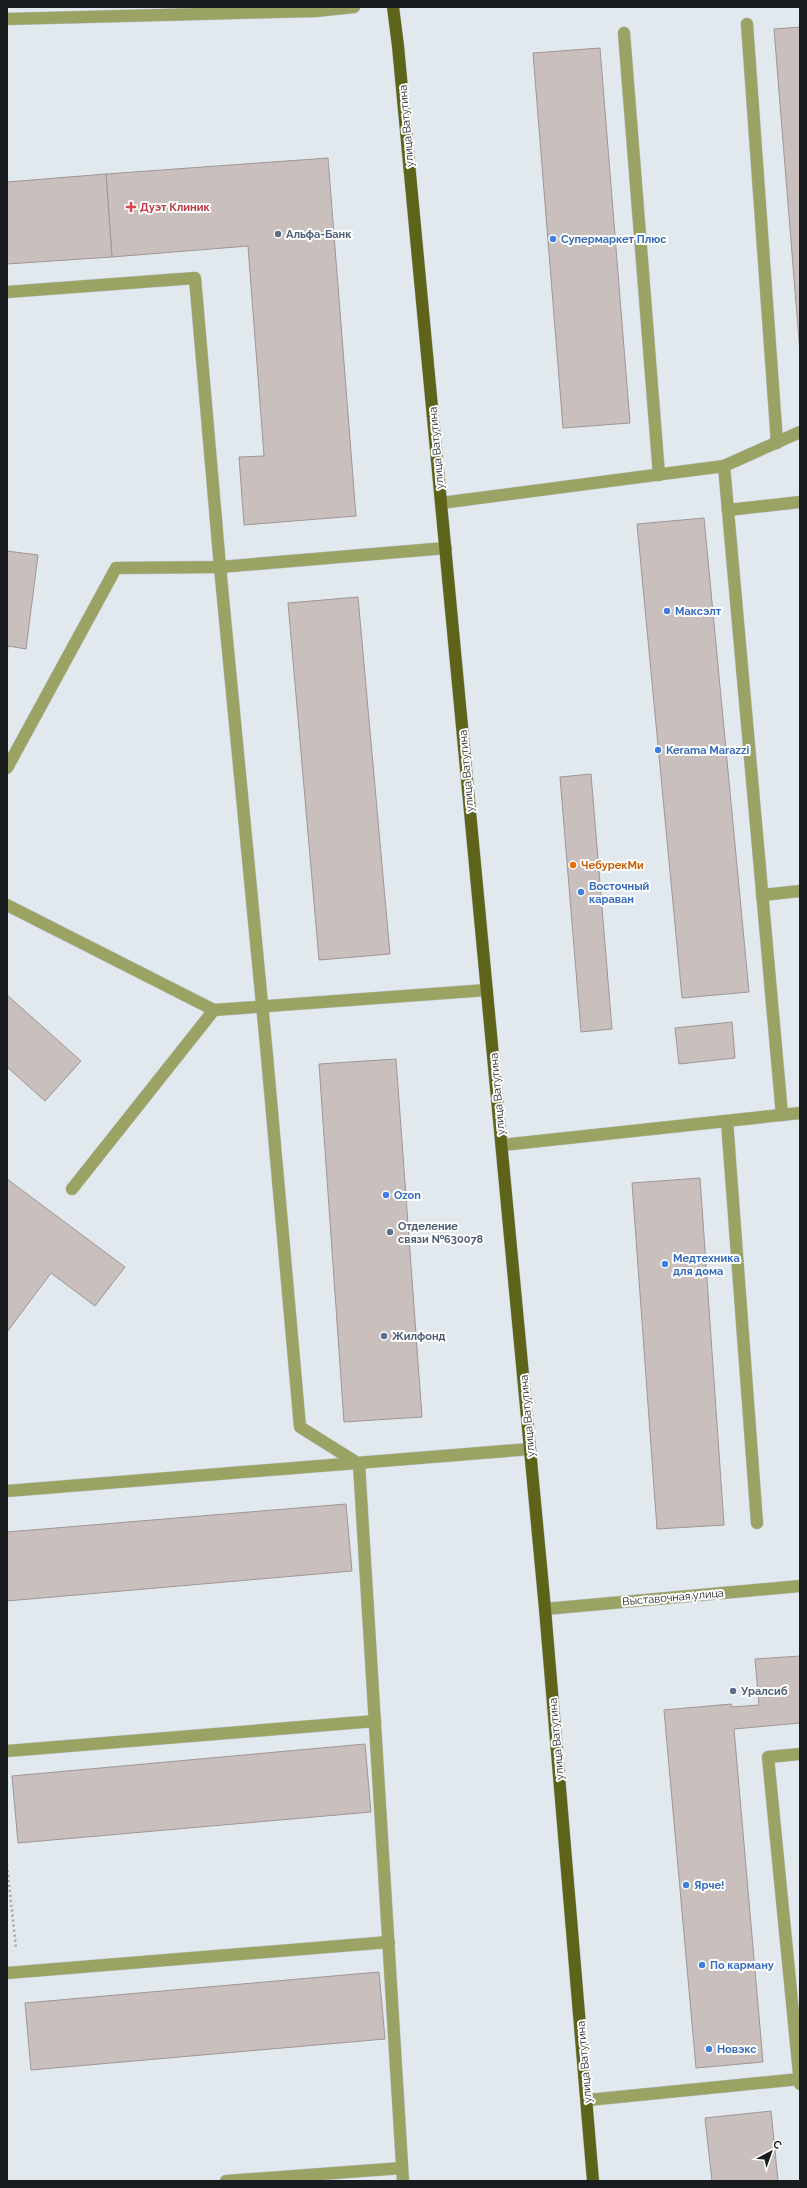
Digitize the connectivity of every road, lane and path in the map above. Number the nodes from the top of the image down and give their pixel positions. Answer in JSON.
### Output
{"nodes":[{"id":1,"x":354,"y":7,"type":"edge"},
{"id":2,"x":393,"y":7,"type":"edge"},
{"id":3,"x":7,"y":19,"type":"edge"},
{"id":4,"x":747,"y":24,"type":"dead end"},
{"id":5,"x":624,"y":33,"type":"dead end"},
{"id":6,"x":7,"y":292,"type":"edge"},
{"id":7,"x":800,"y":432,"type":"edge"},
{"id":8,"x":777,"y":443,"type":"junction"},
{"id":9,"x":724,"y":466,"type":"junction"},
{"id":10,"x":659,"y":475,"type":"junction"},
{"id":11,"x":800,"y":502,"type":"edge"},
{"id":12,"x":442,"y":503,"type":"junction"},
{"id":13,"x":728,"y":510,"type":"junction"},
{"id":14,"x":446,"y":548,"type":"junction"},
{"id":15,"x":220,"y":567,"type":"junction"},
{"id":16,"x":7,"y":768,"type":"edge"},
{"id":17,"x":800,"y":890,"type":"edge"},
{"id":18,"x":762,"y":895,"type":"junction"},
{"id":19,"x":7,"y":905,"type":"edge"},
{"id":20,"x":487,"y":990,"type":"junction"},
{"id":21,"x":262,"y":1007,"type":"junction"},
{"id":22,"x":214,"y":1010,"type":"junction"},
{"id":23,"x":800,"y":1113,"type":"edge"},
{"id":24,"x":782,"y":1115,"type":"junction"},
{"id":25,"x":727,"y":1121,"type":"junction"},
{"id":26,"x":502,"y":1145,"type":"junction"},
{"id":27,"x":72,"y":1189,"type":"dead end"},
{"id":28,"x":530,"y":1449,"type":"junction"},
{"id":29,"x":359,"y":1464,"type":"junction"},
{"id":30,"x":7,"y":1491,"type":"edge"},
{"id":31,"x":757,"y":1523,"type":"dead end"},
{"id":32,"x":800,"y":1586,"type":"edge"},
{"id":33,"x":545,"y":1608,"type":"junction"},
{"id":34,"x":375,"y":1721,"type":"junction"},
{"id":35,"x":7,"y":1751,"type":"edge"},
{"id":36,"x":800,"y":1754,"type":"edge"},
{"id":37,"x":7,"y":1865,"type":"edge"},
{"id":38,"x":389,"y":1942,"type":"junction"},
{"id":39,"x":13,"y":1972,"type":"edge"},
{"id":40,"x":800,"y":2079,"type":"edge"},
{"id":41,"x":800,"y":2084,"type":"edge"},
{"id":42,"x":588,"y":2100,"type":"junction"},
{"id":43,"x":402,"y":2168,"type":"junction"},
{"id":44,"x":226,"y":2181,"type":"edge"},
{"id":45,"x":403,"y":2181,"type":"edge"},
{"id":46,"x":593,"y":2181,"type":"edge"}],
"edges":[{"from":1,"to":3,"type":"street"},
{"from":2,"to":12,"type":"main road","name":"улица Ватутина"},
{"from":4,"to":8,"type":"street"},
{"from":5,"to":10,"type":"street"},
{"from":6,"to":15,"type":"street"},
{"from":7,"to":8,"type":"street"},
{"from":8,"to":9,"type":"street"},
{"from":9,"to":10,"type":"street"},
{"from":9,"to":13,"type":"street"},
{"from":10,"to":12,"type":"street"},
{"from":11,"to":13,"type":"street"},
{"from":12,"to":14,"type":"main road","name":"улица Ватутина"},
{"from":13,"to":18,"type":"street"},
{"from":14,"to":15,"type":"street"},
{"from":14,"to":20,"type":"main road","name":"улица Ватутина"},
{"from":15,"to":16,"type":"street"},
{"from":15,"to":21,"type":"street"},
{"from":17,"to":18,"type":"street"},
{"from":18,"to":24,"type":"street"},
{"from":19,"to":22,"type":"street"},
{"from":20,"to":21,"type":"street"},
{"from":20,"to":26,"type":"main road","name":"улица Ватутина"},
{"from":21,"to":22,"type":"street"},
{"from":21,"to":29,"type":"street"},
{"from":22,"to":27,"type":"street"},
{"from":23,"to":24,"type":"street"},
{"from":24,"to":25,"type":"street"},
{"from":25,"to":26,"type":"street"},
{"from":25,"to":31,"type":"street"},
{"from":26,"to":28,"type":"main road","name":"улица Ватутина"},
{"from":28,"to":29,"type":"street"},
{"from":28,"to":33,"type":"main road","name":"улица Ватутина"},
{"from":29,"to":30,"type":"street"},
{"from":29,"to":34,"type":"street"},
{"from":32,"to":33,"type":"street","name":"Выставочная улица"},
{"from":33,"to":42,"type":"main road","name":"улица Ватутина"},
{"from":34,"to":35,"type":"street"},
{"from":34,"to":38,"type":"street"},
{"from":36,"to":40,"type":"street"},
{"from":37,"to":39,"type":"path"},
{"from":38,"to":39,"type":"street"},
{"from":38,"to":43,"type":"street"},
{"from":40,"to":41,"type":"street"},
{"from":40,"to":42,"type":"street"},
{"from":42,"to":46,"type":"main road","name":"улица Ватутина"},
{"from":43,"to":44,"type":"street"},
{"from":43,"to":45,"type":"street"}]}
